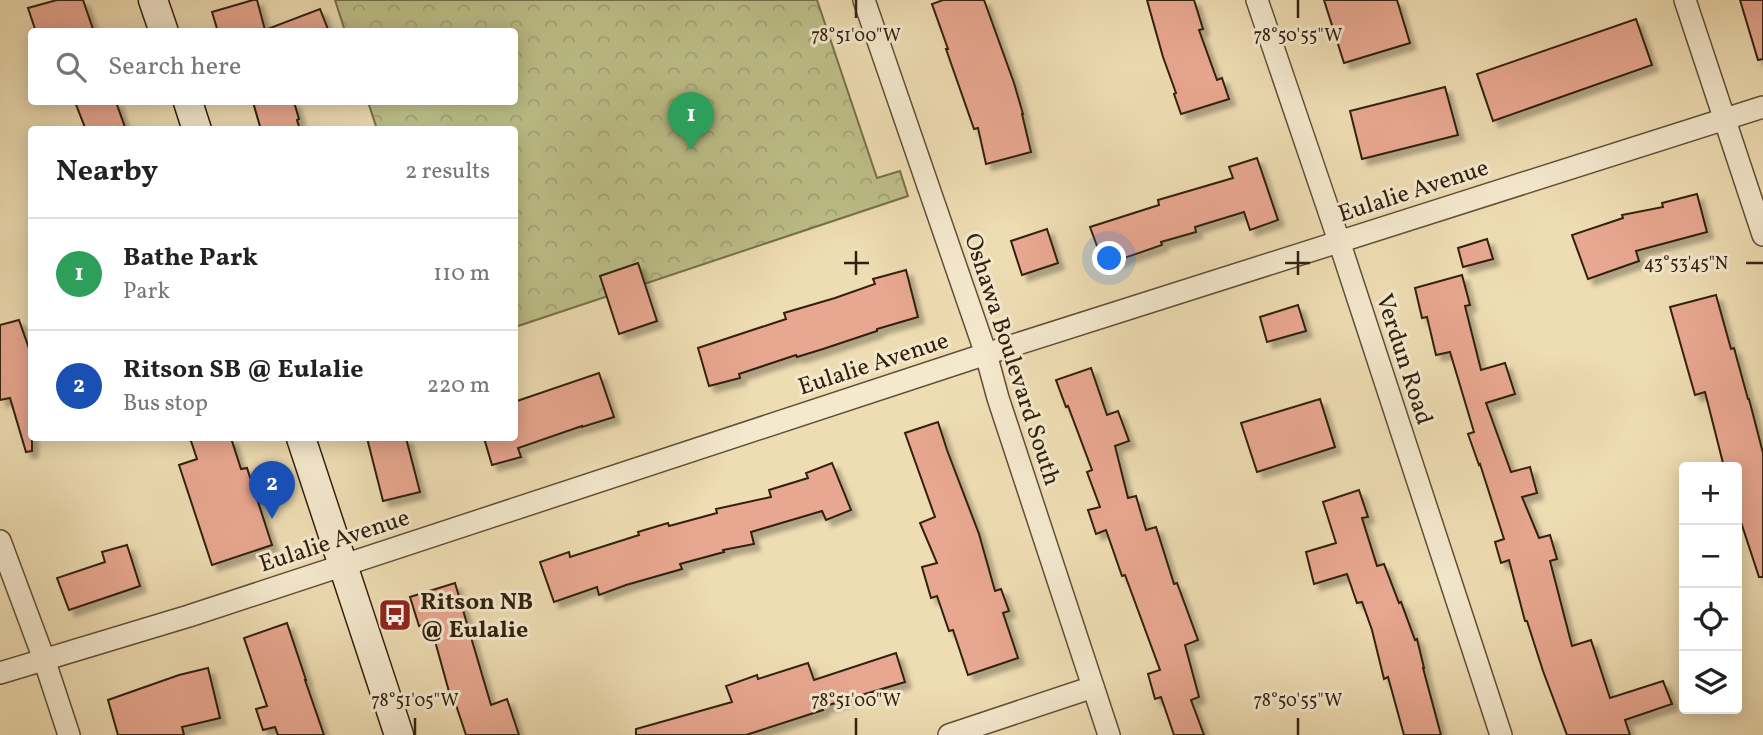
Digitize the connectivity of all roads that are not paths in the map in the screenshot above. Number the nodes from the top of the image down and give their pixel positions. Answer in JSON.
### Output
{"nodes":[{"id":1,"x":153,"y":0,"type":"edge"},
{"id":2,"x":864,"y":0,"type":"edge"},
{"id":3,"x":1257,"y":0,"type":"edge"},
{"id":4,"x":1685,"y":0,"type":"edge"},
{"id":5,"x":163,"y":28,"type":"edge"},
{"id":6,"x":189,"y":105,"type":"edge"},
{"id":7,"x":1763,"y":107,"type":"edge"},
{"id":8,"x":1724,"y":119,"type":"junction"},
{"id":9,"x":196,"y":126,"type":"edge"},
{"id":10,"x":1763,"y":235,"type":"edge"},
{"id":11,"x":1339,"y":241,"type":"junction"},
{"id":12,"x":986,"y":354,"type":"junction"},
{"id":13,"x":302,"y":441,"type":"edge"},
{"id":14,"x":0,"y":541,"type":"edge"},
{"id":15,"x":344,"y":564,"type":"junction"},
{"id":16,"x":44,"y":659,"type":"junction"},
{"id":17,"x":0,"y":673,"type":"edge"},
{"id":18,"x":1093,"y":687,"type":"junction"},
{"id":19,"x":69,"y":735,"type":"edge"},
{"id":20,"x":400,"y":735,"type":"edge"},
{"id":21,"x":949,"y":735,"type":"edge"},
{"id":22,"x":1109,"y":735,"type":"edge"},
{"id":23,"x":1501,"y":735,"type":"edge"}],
"edges":[{"from":1,"to":5,"type":"main road"},
{"from":2,"to":12,"type":"street","name":"Oshawa Boulevard South"},
{"from":3,"to":11,"type":"street","name":"Verdun Road"},
{"from":4,"to":8,"type":"street"},
{"from":6,"to":9,"type":"main road"},
{"from":7,"to":8,"type":"street","name":"Eulalie Avenue"},
{"from":8,"to":10,"type":"street"},
{"from":8,"to":11,"type":"street","name":"Eulalie Avenue"},
{"from":11,"to":12,"type":"street","name":"Eulalie Avenue"},
{"from":11,"to":23,"type":"street","name":"Verdun Road"},
{"from":12,"to":15,"type":"street","name":"Eulalie Avenue"},
{"from":12,"to":18,"type":"street","name":"Oshawa Boulevard South"},
{"from":13,"to":15,"type":"main road"},
{"from":14,"to":16,"type":"street"},
{"from":15,"to":16,"type":"street","name":"Eulalie Avenue"},
{"from":15,"to":20,"type":"main road"},
{"from":16,"to":17,"type":"street","name":"Eulalie Avenue"},
{"from":16,"to":19,"type":"street"},
{"from":18,"to":21,"type":"street"},
{"from":18,"to":22,"type":"street","name":"Oshawa Boulevard South"}]}
